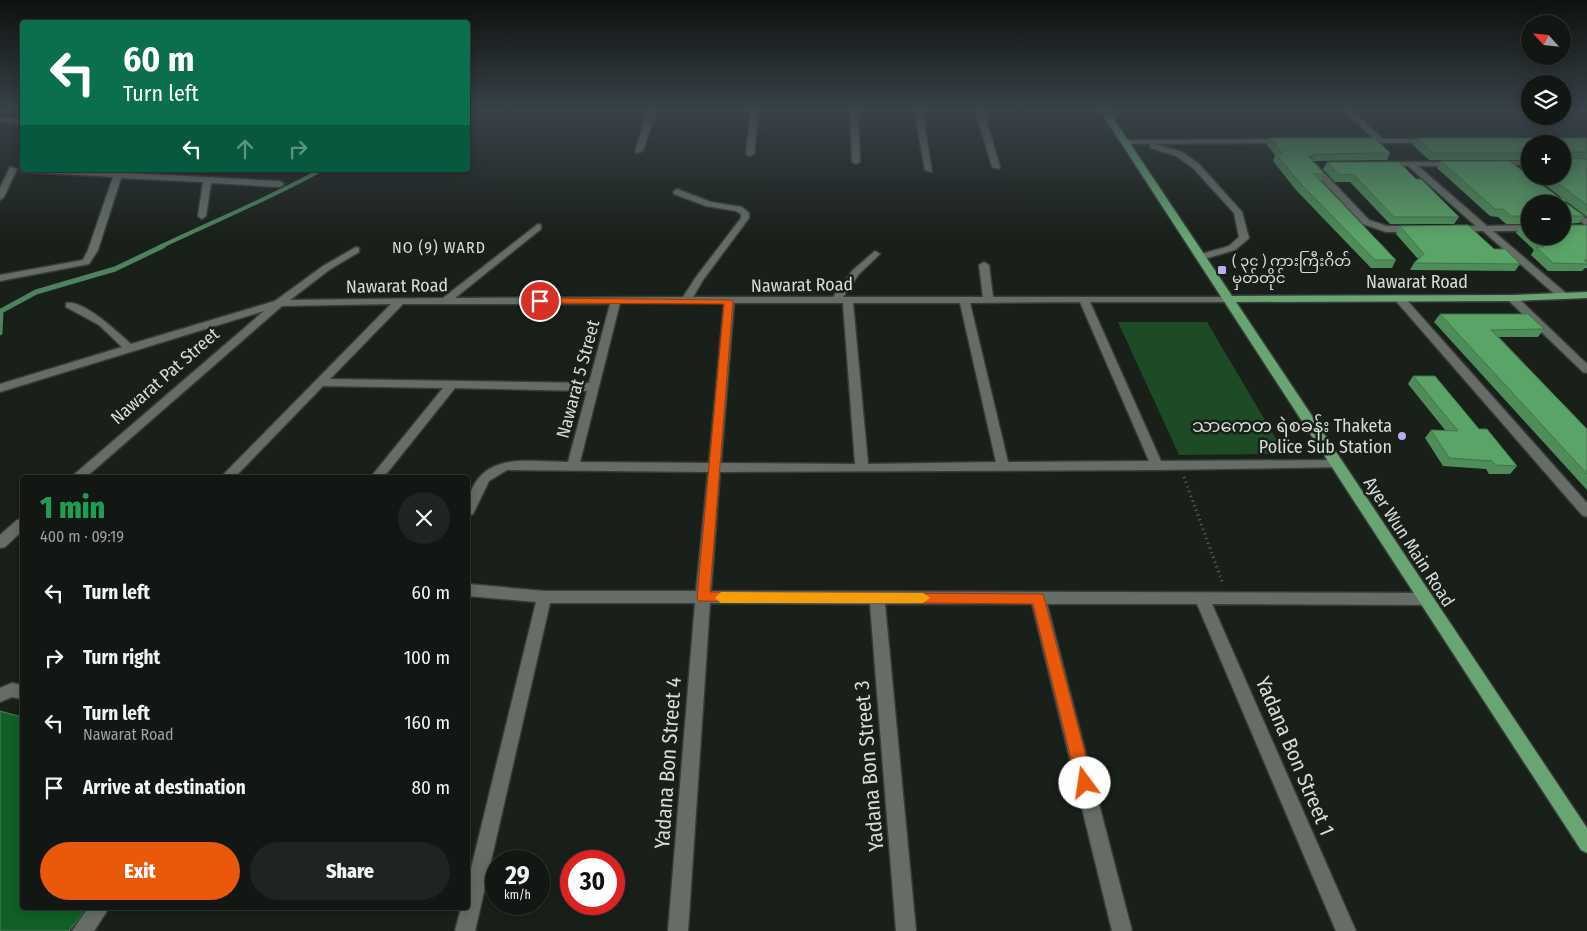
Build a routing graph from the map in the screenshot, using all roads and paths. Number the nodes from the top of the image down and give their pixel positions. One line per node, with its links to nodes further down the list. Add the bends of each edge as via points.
1 (856, 152): 6 (street)
2 (926, 152): 16 (street)
3 (992, 152): 14 (street)
4 (1137, 152): 35 (main road, Ayer Wun Main Road)
5 (1172, 152): 35 (street, via 1196,166 1238,212 1244,238 1232,248)
6 (856, 162)
7 (1488, 163): 8 (street)
8 (1507, 163): 9 (street); 19 (street)
9 (1521, 163)
10 (1410, 164): 11 (street); 13 (street); 32 (street)
11 (1468, 164)
12 (1322, 165): 30 (street, via 1312,165 1366,222 1386,229)
13 (1371, 165)
14 (996, 167)
15 (20, 170): 17 (street); 24 (street)
16 (929, 170)
17 (0, 171)
18 (48, 172): 20 (street)
19 (1521, 174)
20 (117, 177): 21 (street); 37 (street, via 86,262)
21 (207, 181): 22 (street); 26 (street)
22 (280, 184)
23 (677, 192): 49 (street, via 745,213 745,218)
24 (0, 197)
25 (1571, 213): 27 (street)
26 (202, 216)
27 (1584, 226)
28 (538, 227): 47 (street)
29 (1521, 228): 32 (street)
30 (1426, 229)
31 (1446, 229): 32 (street)
32 (1485, 229): 38 (street)
33 (356, 250): 52 (street, Nawarat Pat Street)
34 (875, 254): 43 (street, via 856,272)
35 (1201, 257): 42 (main road, Ayer Wun Main Road)
36 (984, 265): 45 (street)
37 (0, 278)
38 (1563, 296): 39 (main road, Nawarat Road); 41 (main road, Nawarat Road)
39 (1587, 296)
40 (1400, 298): 41 (main road, Nawarat Road); 42 (main road, Nawarat Road); 71 (street)
41 (1512, 298): 55 (street)
42 (1229, 299): 50 (street, Nawarat Road); 60 (main road, Ayer Wun Main Road)
43 (842, 300): 44 (street, Nawarat Road); 51 (street, Nawarat Road); 66 (street)
44 (964, 300): 45 (street, Nawarat Road); 64 (street)
45 (988, 300): 50 (street, Nawarat Road)
46 (400, 301): 47 (street, Nawarat Road); 52 (street, Nawarat Road); 56 (street)
47 (445, 301): 48 (street, Nawarat Road)
48 (616, 301): 49 (street, Nawarat Road); 58 (street, Nawarat 5 Street)
49 (686, 301): 51 (street, Nawarat Road)
50 (1084, 301): 63 (street)
51 (729, 302): 65 (street, Yadana Bon Street 4)
52 (279, 304): 54 (street, Nawarat Road); 67 (street, Nawarat Pat Street)
53 (70, 305): 54 (street, via 103,323)
54 (130, 349): 59 (street, Nawarat Road)
55 (1587, 370)
56 (322, 382): 57 (street); 68 (street)
57 (452, 384): 58 (street); 69 (street)
58 (594, 387): 62 (street, Nawarat 5 Street)
59 (0, 388)
60 (1338, 464): 61 (street); 81 (main road, Ayer Wun Main Road)
61 (1180, 465): 63 (street); 80 (path)
62 (573, 466): 65 (street); 70 (street, via 505,466 484,478)
63 (1157, 466): 64 (street)
64 (1003, 467): 66 (street)
65 (715, 468): 66 (street); 76 (street, Yadana Bon Street 4)
66 (862, 468)
67 (80, 475)
68 (229, 475)
69 (378, 475)
70 (470, 508)
71 (1587, 512)
72 (20, 526): 73 (street)
73 (0, 543)
74 (470, 590): 75 (street)
75 (544, 597): 76 (street); 84 (street)
76 (703, 598): 77 (street); 88 (street, Yadana Bon Street 4)
77 (877, 598): 78 (street); 89 (street, Yadana Bon Street 3)
78 (1038, 598): 79 (street); 90 (street)
79 (1202, 599): 80 (street); 91 (street, Yadana Bon Street 1)
80 (1228, 599): 81 (street)
81 (1425, 599): 82 (main road, Ayer Wun Main Road)
82 (1587, 844)
83 (98, 910): 86 (street)
84 (470, 910)
85 (470, 910): 87 (street)
86 (82, 931)
87 (465, 931)
88 (678, 931)
89 (906, 931)
90 (1122, 931)
91 (1346, 931)

